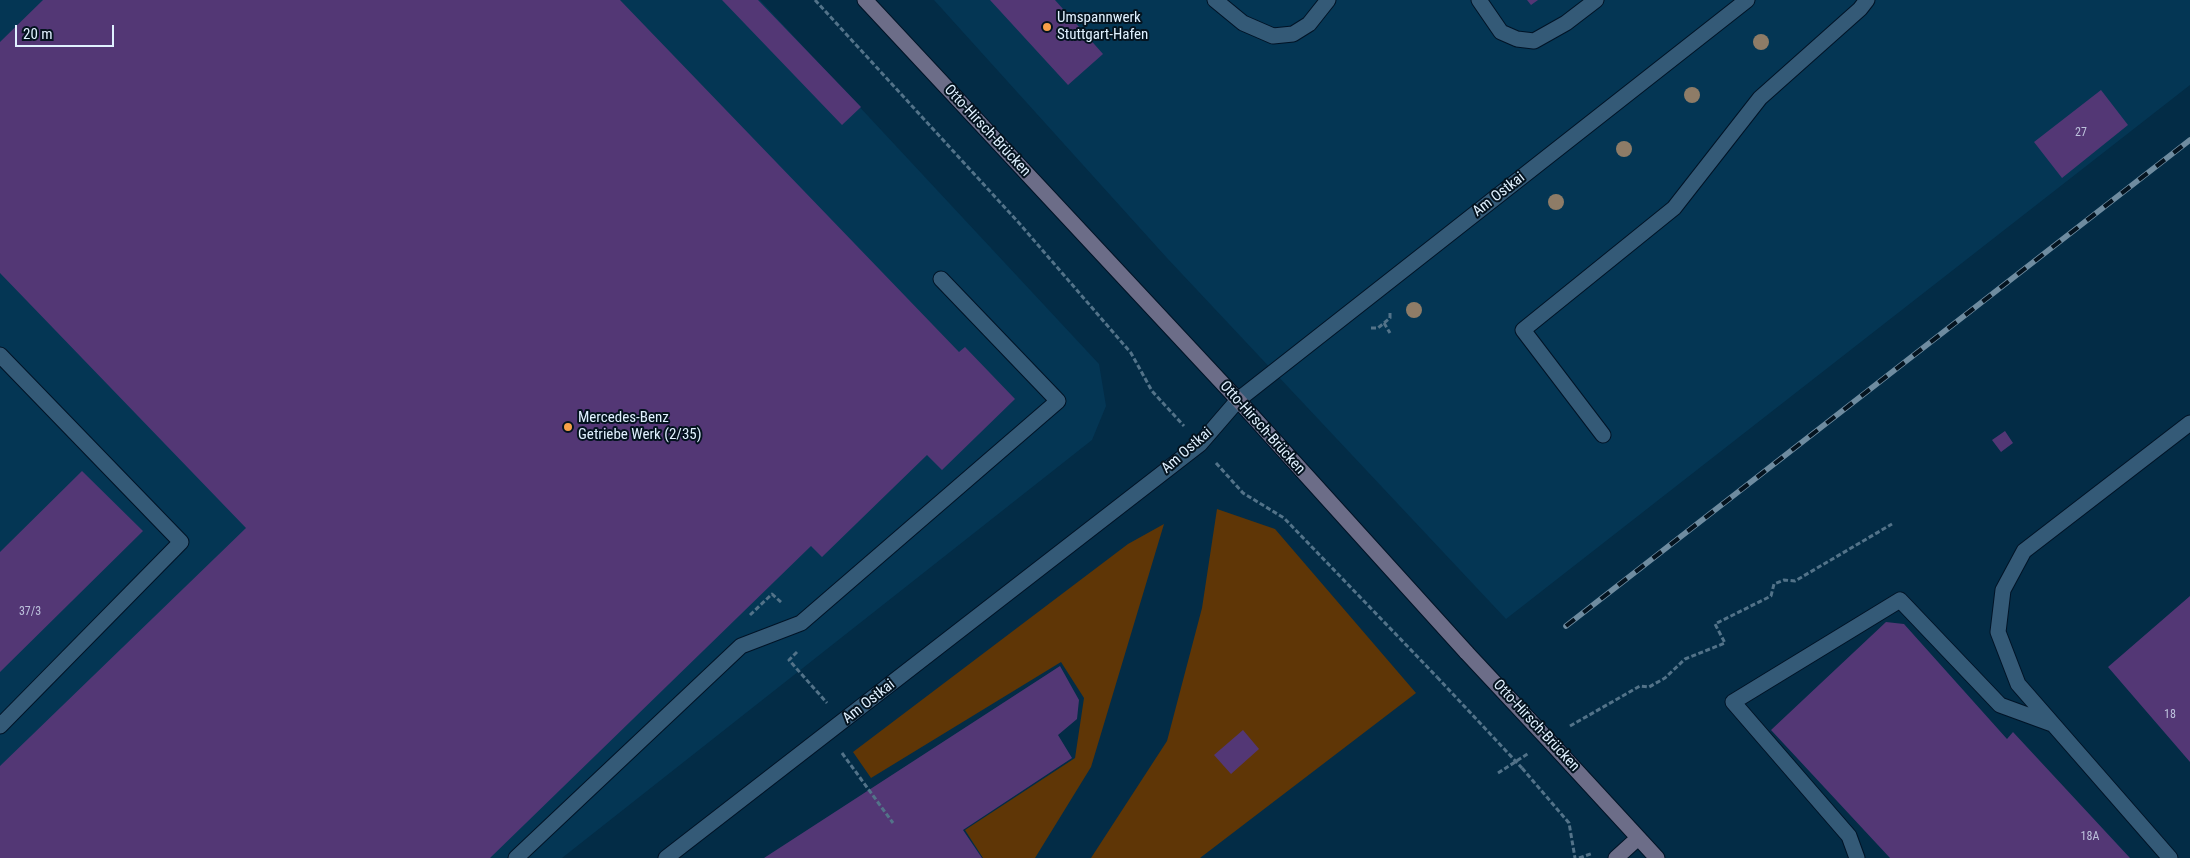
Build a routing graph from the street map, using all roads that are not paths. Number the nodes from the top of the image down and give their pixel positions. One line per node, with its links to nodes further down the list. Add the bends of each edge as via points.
1 (865, 0): 10 (main road, Otto-Hirsch-Brücken)
2 (1215, 0): 3 (street, via 1243,23 1273,36 1293,34 1309,24)
3 (1328, 0)
4 (1479, 0): 5 (street, via 1500,32 1534,41)
5 (1596, 0)
6 (1747, 0): 10 (street, Am Ostkai)
7 (1867, 0): 12 (street, via 1760,98 1674,208 1523,330)
8 (941, 279): 16 (street, via 1058,401 801,624 741,646)
9 (0, 354): 14 (street, via 181,542)
10 (1238, 400): 15 (main road, Otto-Hirsch-Brücken, bridge); 17 (street, Am Ostkai, via 1200,444)
11 (2190, 423): 13 (street, via 2024,551 2003,590 1998,632 2018,684)
12 (1603, 435)
13 (2052, 724): 20 (street, via 2000,705 1900,600 1733,702 1849,836); 21 (street)
14 (0, 726)
15 (1638, 838): 18 (main road); 19 (main road, Otto-Hirsch-Brücken)
16 (516, 858)
17 (666, 858)
18 (1616, 858)
19 (1657, 858)
20 (1857, 858)
21 (2170, 858)

